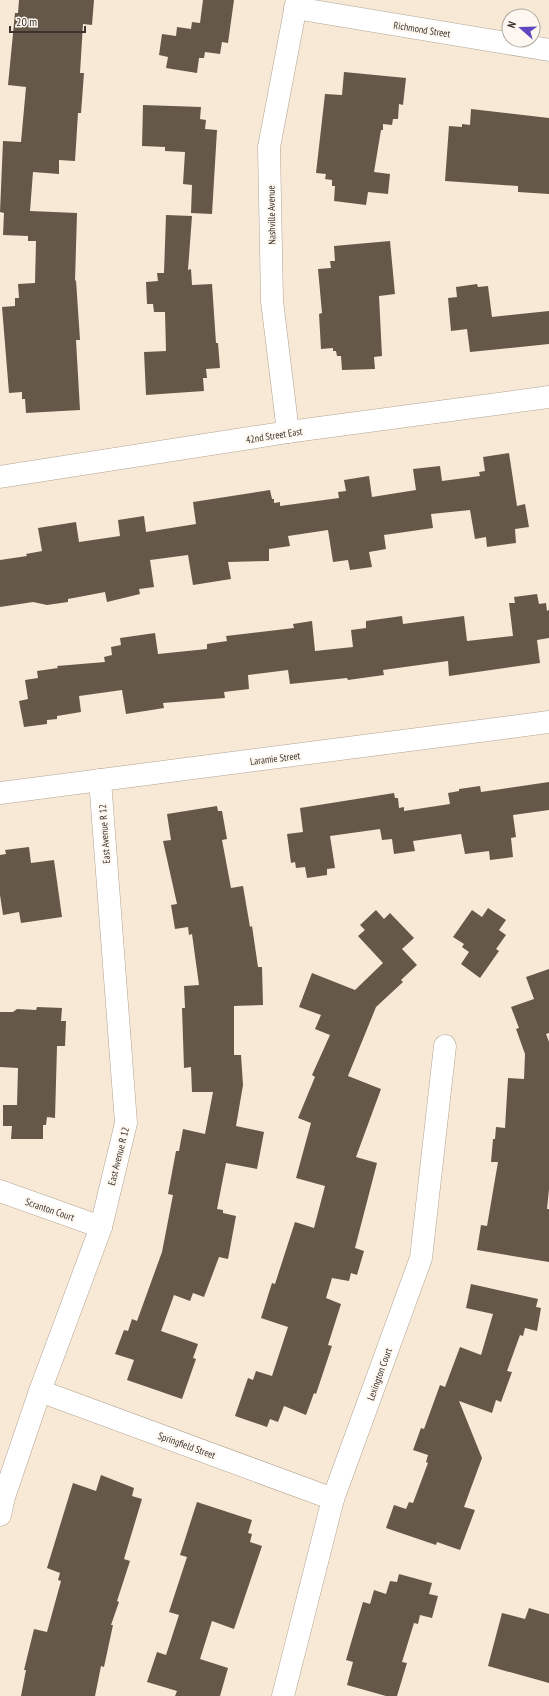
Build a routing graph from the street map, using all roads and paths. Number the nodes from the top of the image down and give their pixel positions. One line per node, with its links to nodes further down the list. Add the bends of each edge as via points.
1 (296, 4): 2 (street, Richmond Street); 4 (street, Nashville Avenue, via 270,147 272,301)
2 (549, 50)
3 (549, 397): 4 (street, 42nd Street East)
4 (288, 432): 5 (street, 42nd Street East)
5 (0, 477)
6 (549, 722): 7 (street, Laramie Street)
7 (100, 780): 8 (street, Laramie Street); 11 (street, East Avenue R 12, via 126,1123)
8 (0, 793)
9 (445, 1046): 13 (street, Lexington Court, via 421,1258)
10 (0, 1191): 11 (street, Scranton Court)
11 (101, 1227): 12 (street, East Avenue R 12)
12 (40, 1391): 13 (street, Springfield Street); 14 (street, East Avenue R 12)
13 (333, 1499): 15 (street, Lexington Court)
14 (0, 1515)
15 (283, 1696)

